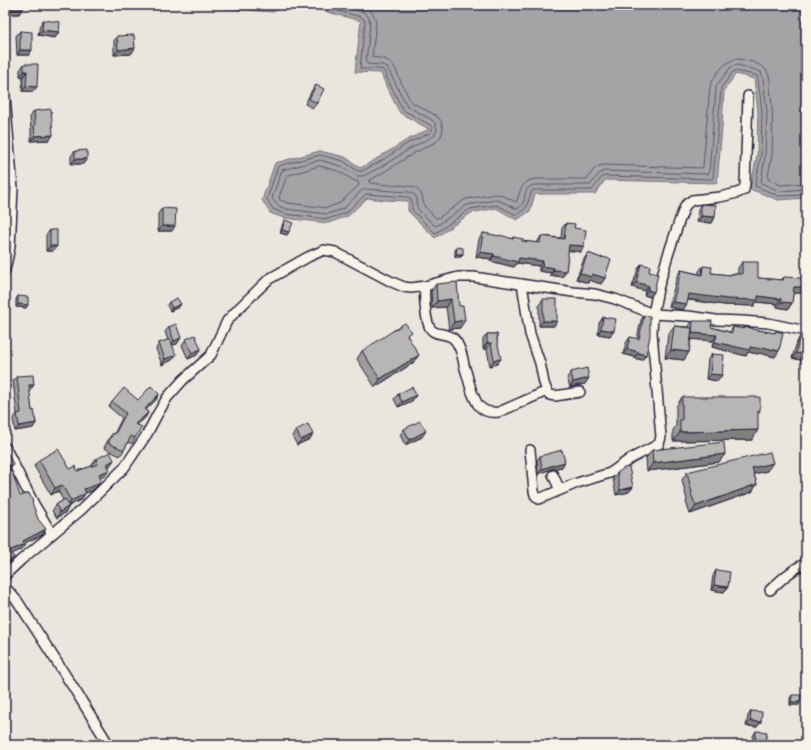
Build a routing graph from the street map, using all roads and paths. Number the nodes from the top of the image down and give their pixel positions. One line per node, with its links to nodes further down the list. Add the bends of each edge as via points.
1 (5, 96): 3 (street, via 13,189 10,247)
2 (748, 96): 6 (street, via 744,190 720,197 692,200 685,206 668,255)
3 (5, 270)
4 (522, 284): 5 (street, via 458,277); 6 (street, via 595,294); 8 (street, via 530,334)
5 (425, 286): 8 (street, via 428,324 436,333 454,338 459,346 479,406 492,413 499,412); 14 (street, via 404,287 335,252 324,250 269,279 227,321 211,355 167,398 124,468)
6 (653, 314): 7 (street, via 742,321); 13 (street, via 652,332 661,438 659,444 610,473)
7 (806, 331)
8 (547, 391): 9 (street, via 555,396)
9 (580, 392)
10 (5, 447): 14 (street)
11 (530, 450): 13 (street, via 535,495 539,499)
12 (553, 475): 13 (street)
13 (560, 490)
14 (52, 534): 16 (street)
15 (806, 563): 18 (street, via 786,575)
16 (5, 575)
17 (5, 587): 19 (street, via 73,686)
18 (770, 590)
19 (109, 745)

